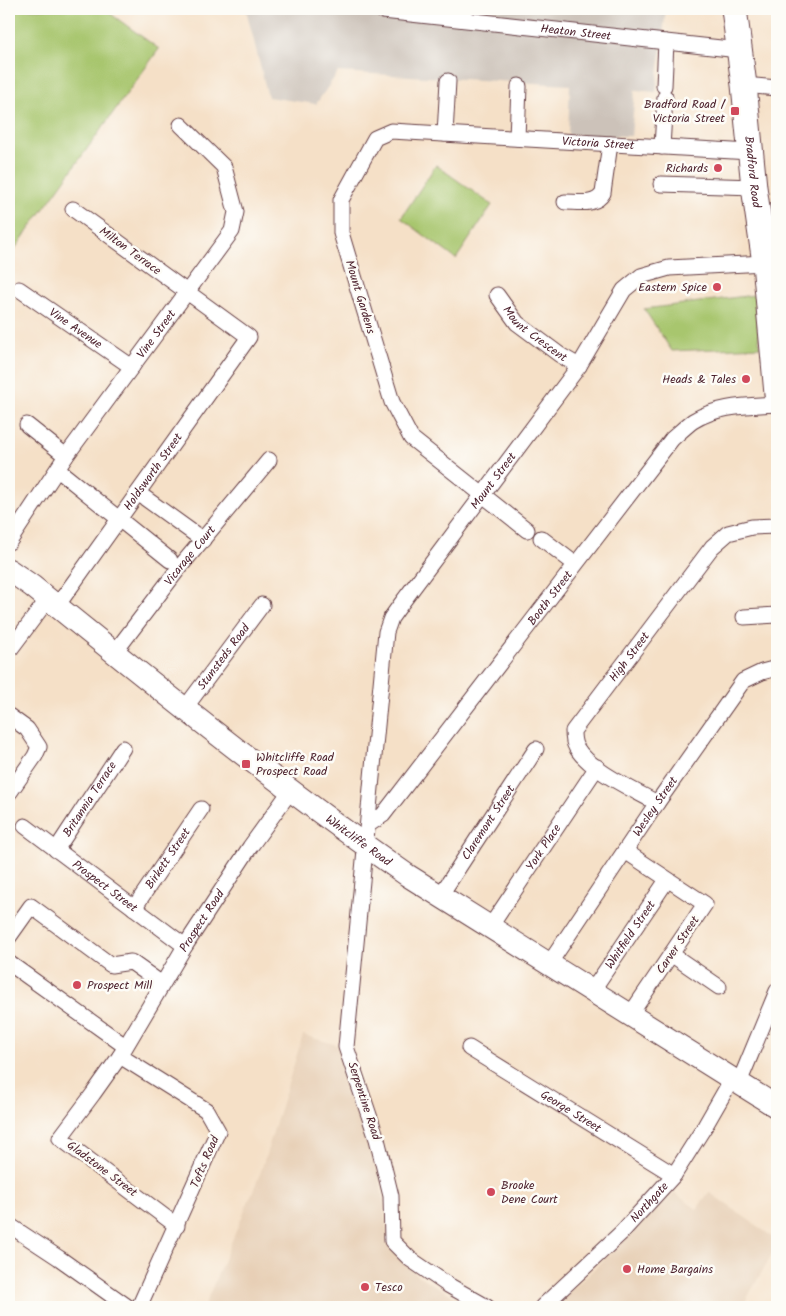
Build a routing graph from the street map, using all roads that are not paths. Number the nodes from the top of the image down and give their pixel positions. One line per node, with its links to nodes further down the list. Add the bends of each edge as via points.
1 (734, 9): 4 (main road, Bradford Road)
2 (383, 10): 3 (street, Heaton Street)
3 (666, 42): 4 (street, Heaton Street); 13 (street)
4 (739, 50): 6 (main road, Bradford Road)
5 (448, 81): 10 (street)
6 (744, 85): 8 (street); 14 (main road, Bradford Road)
7 (519, 86): 11 (street)
8 (777, 88)
9 (181, 125): 21 (street, Vine Street, via 224,167 236,212 232,231)
10 (445, 134): 11 (street, Victoria Street); 33 (street, Mount Gardens, via 391,131 375,138 341,200 341,233 392,402 410,438)
11 (517, 138): 12 (street, Victoria Street)
12 (610, 144): 13 (street, Victoria Street); 17 (street, via 600,199 595,202)
13 (662, 147): 14 (street, Victoria Street)
14 (750, 152): 16 (main road, Bradford Road)
15 (660, 184): 16 (street)
16 (754, 187): 19 (main road, Bradford Road)
17 (565, 202)
18 (73, 209): 21 (street, Milton Terrace)
19 (770, 269): 24 (street, Mount Street, via 669,268 641,276 624,290); 26 (main road, Bradford Road)
20 (19, 289): 25 (street, Vine Avenue)
21 (188, 292): 23 (street, Milton Terrace); 25 (street, Vine Street)
22 (497, 295): 24 (street, Mount Crescent, via 517,322 560,356)
23 (249, 337): 32 (street, Holdsworth Street)
24 (579, 366): 33 (street, Mount Street)
25 (132, 367): 29 (street, Vine Street)
26 (777, 380)
27 (777, 404): 41 (street, Booth Street, via 722,408 692,421 672,439)
28 (28, 425): 29 (street)
29 (66, 456): 31 (street, Vine Street)
30 (269, 460): 38 (street, Vicarage Court)
31 (58, 470): 34 (street); 39 (street, Vine Street)
32 (138, 493): 34 (street, Holdsworth Street); 38 (street)
33 (482, 494): 36 (street, Mount Gardens); 60 (street, Mount Street, via 388,625)
34 (119, 520): 40 (street); 43 (street, Holdsworth Street)
35 (777, 526): 54 (street, High Street, via 728,533 712,547 578,724 573,732 574,745)
36 (527, 530)
37 (541, 538): 41 (street)
38 (202, 540): 48 (street, Vicarage Court)
39 (9, 542)
40 (170, 560)
41 (575, 564): 60 (street, Booth Street)
42 (9, 570): 43 (main road, Whitcliffe Road)
43 (52, 602): 47 (street, Holdsworth Street); 48 (main road, Whitcliffe Road)
44 (262, 605): 50 (street, Stunsteds Road)
45 (777, 615): 46 (street)
46 (744, 617)
47 (9, 651)
48 (115, 652): 50 (main road, Whitcliffe Road)
49 (777, 668): 57 (street, Wesley Street, via 743,682)
50 (184, 708): 55 (main road, Whitcliffe Road)
51 (9, 716): 56 (street, via 27,729 39,747)
52 (123, 748): 61 (street, Britannia Terrace)
53 (536, 749): 64 (street, Claremont Street)
54 (597, 767): 57 (street, High Street); 66 (street, York Place)
55 (291, 790): 60 (main road, Whitcliffe Road); 68 (street, Prospect Road)
56 (10, 792)
57 (657, 803): 62 (street, Wesley Street)
58 (201, 809): 65 (street, Birkett Street)
59 (25, 826): 61 (street, Prospect Street)
60 (367, 836): 64 (main road, Whitcliffe Road); 86 (street, Serpentine Road, via 346,1047 377,1139 391,1196 392,1241 410,1259)
61 (56, 850): 65 (street, Prospect Street)
62 (625, 851): 63 (street, Carver Street); 71 (street, Wesley Street)
63 (667, 880): 69 (street, Carver Street, via 705,904); 74 (street, Whitfield Street)
64 (440, 896): 66 (main road, Whitcliffe Road)
65 (134, 908): 68 (street, Prospect Street)
66 (490, 927): 71 (main road, Whitcliffe Road)
67 (9, 937): 72 (street, via 31,906 111,965 131,962)
68 (185, 946): 72 (street, Prospect Road)
69 (671, 954): 73 (street); 76 (street, Carver Street)
70 (9, 963): 78 (street)
71 (549, 964): 74 (main road, Whitcliffe Road)
72 (162, 984): 78 (street, Prospect Road)
73 (719, 987)
74 (592, 991): 76 (main road, Whitcliffe Road)
75 (777, 991): 79 (street, Northgate)
76 (630, 1015): 79 (main road, Whitcliffe Road)
77 (469, 1048): 81 (street, George Street)
78 (122, 1051): 83 (street, Tofts Road, via 206,1110 218,1130); 83 (street, Gladstone Street, via 60,1138)
79 (736, 1081): 80 (main road, Whitcliffe Road); 81 (street, Northgate)
80 (777, 1107)
81 (674, 1175): 87 (street, Northgate, via 621,1233)
82 (9, 1225): 84 (street)
83 (177, 1226): 85 (street, Tofts Road)
84 (128, 1307)
85 (139, 1307)
86 (487, 1307)
87 (542, 1307)

